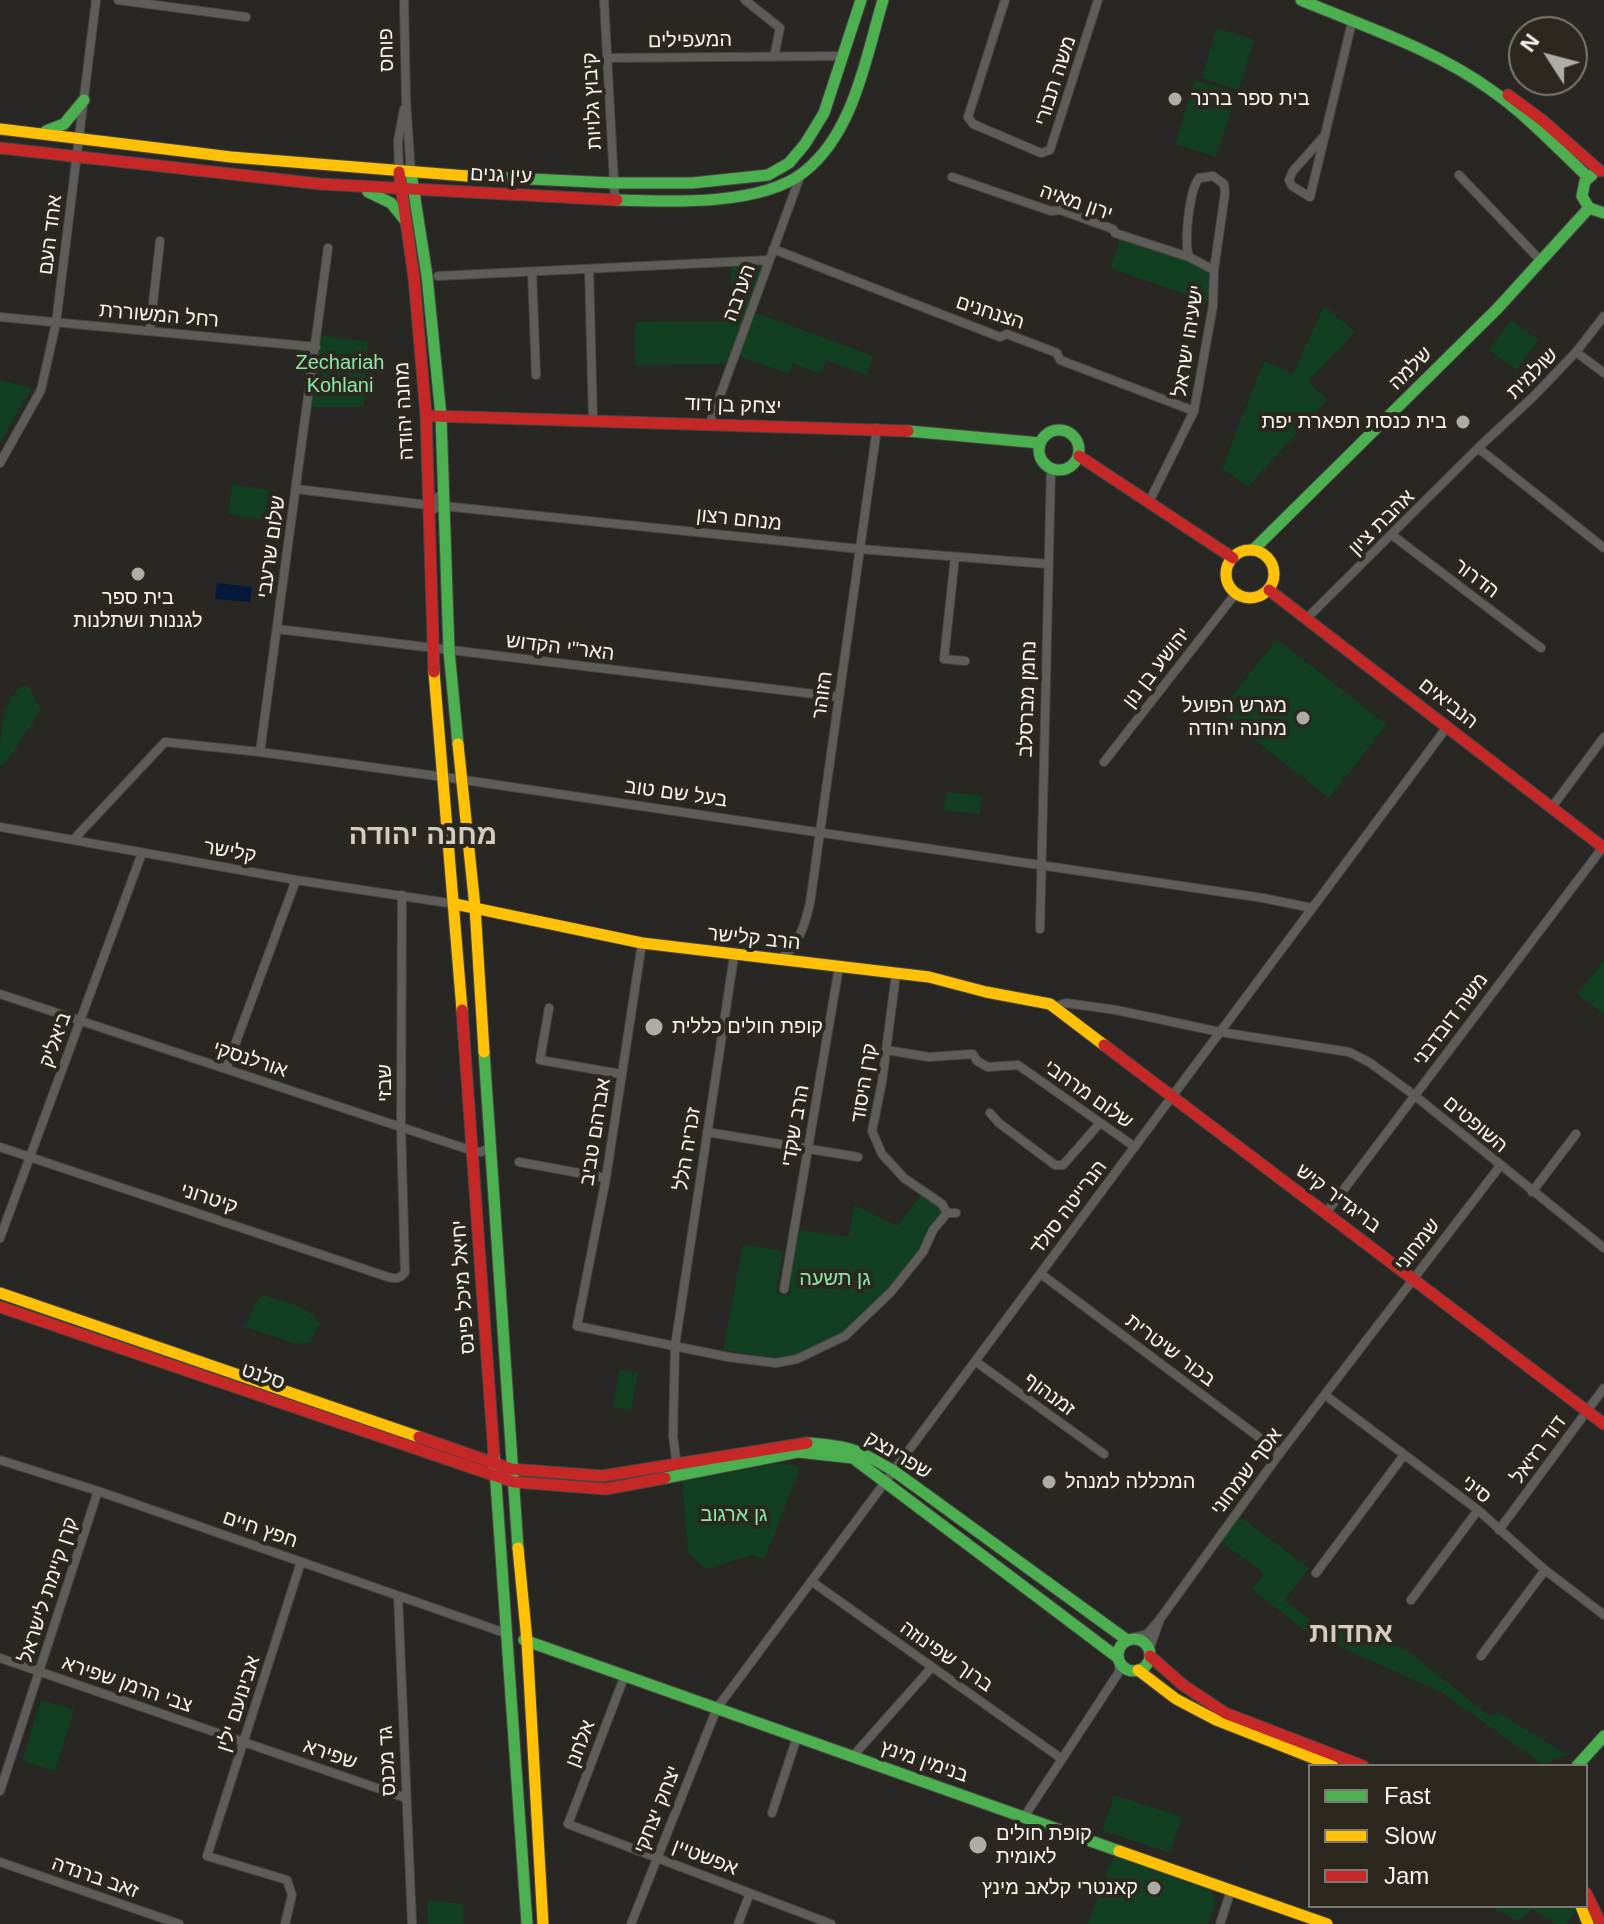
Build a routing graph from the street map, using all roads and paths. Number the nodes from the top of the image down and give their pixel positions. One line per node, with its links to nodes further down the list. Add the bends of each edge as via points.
1 (96, 0): 17 (street, אחד העם)
2 (118, 0): 11 (street)
3 (404, 0): 25 (street, פוחס)
4 (604, 0): 15 (street, קיבוץ גלויות)
5 (745, 0): 14 (street, via 780,28)
6 (861, 0): 13 (street, עין גנים)
7 (883, 0): 26 (street, עין גנים, via 843,121 825,152)
8 (1005, 0): 9 (street, משה תבורי, via 968,117 973,124 1041,153 1050,150)
9 (1098, 0)
10 (1301, 0): 12 (street)
11 (246, 17)
12 (1352, 22): 16 (street); 20 (street)
13 (842, 56): 14 (street, המעפילים); 30 (street, עין גנים, via 824,113 805,144 789,163 768,175 692,183)
14 (774, 57): 15 (street, המעפילים)
15 (607, 58): 30 (street, קיבוץ גלויות)
16 (1440, 61): 24 (street, via 1479,74); 29 (street, via 1523,115)
17 (84, 100): 19 (street, via 64,124); 21 (street, אחד העם)
18 (0, 129): 19 (street, עין גנים)
19 (39, 133): 21 (street, עין גנים)
20 (1325, 135): 20 (street, via 1321,151 1310,197 1289,180)
21 (79, 138): 23 (street, אחד העם); 25 (street, עין גנים)
22 (0, 148): 23 (street, עין גנים)
23 (77, 156): 31 (street, עין גנים); 49 (street, אחד העם)
24 (1602, 171): 29 (street)
25 (405, 172): 30 (street, עין גנים); 32 (street, פוחס)
26 (801, 174): 33 (street, עין גנים, via 771,190 742,196); 39 (street, הערבה)
27 (1459, 175): 42 (street)
28 (952, 177): 40 (street, ירון מאיה)
29 (1588, 177): 34 (street, via 1582,196)
30 (614, 183): 33 (street, קיבוץ גלויות)
31 (352, 187): 32 (street, עין גנים); 36 (street, via 391,203)
32 (406, 190): 33 (street, עין גנים); 36 (street, מחנה יהודה); 57 (street, מחנה יהודה, via 427,276)
33 (615, 200)
34 (1589, 208): 35 (street); 42 (street, שלמה)
35 (1604, 213)
36 (405, 222): 56 (street, מחנה יהודה)
37 (160, 241): 50 (street)
38 (328, 248): 51 (street, שלום שרעבי)
39 (773, 249): 41 (street, הערבה); 55 (street, הצנחנים, via 1000,337 1007,334 1057,353 1060,360)
40 (1189, 257): 44 (street, ירון מאיה); 44 (street, ישעיהו ישראל, via 1194,187 1199,178 1213,176 1224,184 1225,193)
41 (769, 260): 43 (street); 59 (street, הערבה)
42 (1541, 261): 73 (street, שלמה)
43 (589, 269): 45 (street); 58 (street)
44 (1214, 270): 55 (street, ישעיהו ישראל, via 1213,306)
45 (532, 272): 46 (street); 54 (street)
46 (438, 276)
47 (1604, 316): 52 (street, שולמית)
48 (0, 317): 49 (street, רחל המשוררת)
49 (56, 323): 50 (street, רחל המשוררת); 64 (street, אחד העם, via 41,390)
50 (150, 330): 51 (street, רחל המשוררת)
51 (316, 347): 66 (street, שלום שרעבי)
52 (1576, 352): 53 (street); 62 (street, שולמית)
53 (1604, 373)
54 (536, 375)
55 (1194, 411): 68 (street, ישעיהו ישראל)
56 (426, 415): 57 (street, יצחק בן דוד); 69 (street, מחנה יהודה)
57 (441, 416): 58 (street, יצחק בן דוד); 67 (street, מחנה יהודה)
58 (593, 420): 59 (street, יצחק בן דוד)
59 (710, 423): 60 (street, יצחק בן דוד)
60 (877, 428): 61 (street, יצחק בן דוד); 72 (street, הזוהר)
61 (1040, 443): 63 (street, via 1053,431 1067,431 1078,442); 65 (street, via 1039,457)
62 (1478, 448): 70 (street, אהבת ציון); 71 (street)
63 (1079, 456): 65 (street, via 1065,470); 68 (street)
64 (0, 463)
65 (1051, 469): 76 (street, נחמן מברסלב)
66 (296, 489): 69 (street); 80 (street, שלום שרעבי)
67 (442, 500): 69 (street); 72 (street, מנחם רצון); 83 (street, מחנה יהודה)
68 (1149, 502): 75 (street)
69 (428, 509): 82 (street, מחנה יהודה)
70 (1392, 535): 79 (street, אהבת ציון); 81 (street, הדרור)
71 (1604, 548)
72 (860, 549): 74 (street, מנחם רצון); 85 (street, הזוהר)
73 (1253, 550): 75 (street); 77 (street, via 1266,556 1273,568)
74 (955, 557): 76 (street, מנחם רצון); 84 (street, via 944,659)
75 (1233, 558): 78 (street, via 1226,572)
76 (1048, 564): 98 (street, נחמן מברסלב)
77 (1269, 590): 78 (street, via 1250,598); 79 (street, הנביאים)
78 (1236, 593): 89 (street, יהושע בן נון)
79 (1307, 618): 86 (street, הנביאים)
80 (277, 629): 82 (street, האר"י הקדוש); 88 (street, שלום שרעבי)
81 (1541, 648)
82 (432, 649): 83 (street, האר"י הקדוש); 90 (street, יחיאל מיכל פינס)
83 (449, 651): 85 (street, האר"י הקדוש); 91 (street, יחיאל מיכל פינס)
84 (965, 661)
85 (839, 697): 94 (street, הזוהר)
86 (1447, 727): 92 (street, הנביאים); 103 (street, הנרייטה סולד)
87 (1604, 737): 92 (street)
88 (260, 752): 90 (street, בעל שם טוב); 95 (street, בעל שם טוב, via 165,742)
89 (1104, 762)
90 (444, 777): 91 (street, בעל שם טוב); 101 (street, יחיאל מיכל פינס)
91 (462, 779): 94 (street, בעל שם טוב); 102 (street, יחיאל מיכל פינס)
92 (1552, 807): 96 (street, הנביאים)
93 (0, 827): 95 (street, קלישר)
94 (819, 830): 98 (street, בעל שם טוב); 107 (street, הזוהר, via 805,926)
95 (74, 839): 97 (street, קלישר)
96 (1603, 847): 118 (street, משה דובדבני)
97 (142, 853): 99 (street, קלישר); 113 (street, ביאליק)
98 (1040, 863): 103 (street, בעל שם טוב); 104 (street, נחמן מברסלב)
99 (296, 880): 100 (street, קלישר); 116 (street)
100 (402, 895): 101 (street, קלישר); 122 (street, שבזי)
101 (455, 904): 102 (street, הרב קלישר); 129 (street, יחיאל מיכל פינס)
102 (475, 907): 105 (street, הרב קלישר); 126 (street, יחיאל מיכל פינס)
103 (1312, 908): 114 (street, הנרייטה סולד)
104 (1040, 929)
105 (642, 943): 106 (street, הרב קלישר); 117 (street, אברהם טביב)
106 (734, 956): 107 (street, הרב קלישר); 123 (street, זכריה הלל)
107 (780, 959): 108 (street, הרב קלישר)
108 (839, 967): 109 (street, הרב קלישר); 128 (street, הרב שקדי)
109 (896, 974): 111 (street, הרב קלישר); 115 (street, קרן היסוד)
110 (0, 994): 113 (street, אורלנסקי)
111 (1052, 1005): 114 (street, השופטים, via 1116,1010); 119 (street, בריגדיר קיש)
112 (549, 1008): 117 (street, via 540,1060)
113 (80, 1021): 116 (street, אורלנסקי); 130 (street, ביאליק)
114 (1220, 1032): 118 (street, השופטים, via 1349,1052); 119 (street, הנרייטה סולד)
115 (886, 1050): 121 (street, שלום מרחבי, via 929,1057 973,1054 988,1067 1018,1065); 146 (street, קרן היסוד, via 872,1131 896,1170 951,1213 933,1230 923,1252 891,1292 845,1336 776,1363)
116 (226, 1069): 122 (street, אורלנסקי)
117 (621, 1074): 134 (street, אברהם טביב)
118 (1414, 1095): 133 (street, השופטים); 136 (street, משה דובדבני)
119 (1172, 1097): 127 (street, הנרייטה סולד); 136 (street, בריגדיר קיש)
120 (990, 1113): 121 (street, via 1055,1165 1063,1165)
121 (1100, 1123): 127 (street, שלום מרחבי)
122 (401, 1127): 129 (street, אורלנסקי); 139 (street, שבזי)
123 (707, 1132): 128 (street); 146 (street, זכריה הלל)
124 (1576, 1134): 135 (street)
125 (0, 1147): 130 (street, קיטרוני)
126 (490, 1147): 129 (street); 157 (street, יחיאל מיכל פינס)
127 (1135, 1147): 140 (street, הנרייטה סולד)
128 (808, 1149): 131 (street); 142 (street, הרב שקדי)
129 (473, 1151): 158 (street, יחיאל מיכל פינס)
130 (30, 1157): 137 (street, ביאליק); 139 (street, קיטרוני, via 388,1277 396,1279)
131 (858, 1157)
132 (519, 1162): 134 (street)
133 (1500, 1166): 135 (street, השופטים); 141 (street, שמחוני)
134 (606, 1178): 146 (street, אברהם טביב, via 577,1326)
135 (1532, 1192): 138 (street, השופטים)
136 (1326, 1213): 141 (street, בריגדיר קיש)
137 (0, 1238)
138 (1604, 1248)
139 (405, 1272)
140 (1041, 1274): 147 (street, הנרייטה סולד); 152 (street, בכור שיטרית)
141 (1412, 1278): 145 (street, שמחוני); 150 (street, בריגדיר קיש)
142 (784, 1289)
143 (0, 1293): 158 (street, סלנט)
144 (0, 1307): 158 (street, סלנט)
145 (1363, 1345): 149 (street, אסף שמחוני)
146 (675, 1346): 156 (street, זכריה הלל)
147 (975, 1361): 153 (street, זמנהוף); 159 (street, הנרייטה סולד)
148 (1604, 1388): 150 (street, דוד רזיאל)
149 (1325, 1395): 152 (street, אסף שמחוני); 154 (street, סיני)
150 (1587, 1411): 151 (street, בריגדיר קיש); 167 (street, דוד רזיאל)
151 (1604, 1424)
152 (1280, 1453): 175 (street, אסף שמחוני)
153 (1104, 1454)
154 (1404, 1455): 166 (street, סיני); 170 (street)
155 (0, 1460): 164 (street, חפץ חיים)
156 (676, 1464): 157 (street, שפרינצק, via 602,1476); 159 (street, שפרינצק, via 800,1443 845,1446); 160 (street, זכריה הלל)
157 (511, 1469): 158 (street, סלנט); 162 (street, יחיאל מיכל פינס)
158 (494, 1470): 162 (street, סלנט); 176 (street, יחיאל מיכל פינס)
159 (894, 1471): 161 (street, הנרייטה סולד); 177 (street, שפרינצק)
160 (679, 1476): 161 (street, שפרינצק, via 798,1452 853,1458); 163 (street, שפרינצק, via 606,1489)
161 (886, 1481): 171 (street, הנרייטה סולד); 183 (street, שפרינצק)
162 (514, 1482): 163 (street, שפרינצק); 165 (street, יחיאל מיכל פינס)
163 (535, 1483): 165 (street, via 525,1486)
164 (98, 1491): 168 (street, חפץ חיים); 186 (street, קרן קיימת לישראל)
165 (515, 1506): 178 (street, יחיאל מיכל פינס)
166 (1478, 1510): 167 (street, סיני); 173 (street)
167 (1499, 1530): 169 (street, סיני)
168 (301, 1562): 172 (street, חפץ חיים); 191 (street, אבינועם ילין)
169 (1545, 1570): 174 (street, סיני); 181 (street)
170 (1316, 1573)
171 (811, 1581): 184 (street, ברוך שפינוזה); 188 (street, הנרייטה סולד)
172 (398, 1596): 176 (street, חפץ חיים); 199 (street, גד מכנס)
173 (1411, 1600)
174 (1604, 1615)
175 (1160, 1619): 177 (street, אסף שמחוני, via 1147,1634); 180 (street, אסף שמחוני)
176 (508, 1634): 178 (street, בנימין מינץ); 211 (street, יחיאל מיכל פינס)
177 (1130, 1639): 180 (street, via 1143,1641); 183 (street, via 1119,1647)
178 (527, 1641): 179 (street, בנימין מינץ); 185 (street, יחיאל מיכל פינס)
179 (550, 1649): 185 (street); 187 (street, בנימין מינץ)
180 (1149, 1653): 183 (street, via 1146,1665); 195 (street, via 1183,1685 1225,1713)
181 (1481, 1656)
182 (0, 1658): 186 (street, צבי הרמן שפירא)
183 (1124, 1666): 193 (street); 194 (street, שפרינצק, via 1216,1720)
184 (932, 1667): 192 (street); 193 (street, ברוך שפינוזה)
185 (529, 1669): 212 (street, יחיאל מיכל פינס)
186 (39, 1671): 191 (street, צבי הרמן שפירא); 198 (street, קרן קיימת לישראל)
187 (625, 1675): 188 (street, בנימין מינץ); 202 (street, אלחנן)
188 (717, 1708): 189 (street, בנימין מינץ); 203 (street, יצחק יצחקי)
189 (797, 1737): 192 (street, בנימין מינץ); 200 (street)
190 (1601, 1740): 196 (street); 197 (street)
191 (243, 1742): 199 (street, שפירא); 209 (street, אבינועם ילין, via 207,1856 287,1880 292,1895)
192 (853, 1756): 201 (street, בנימין מינץ)
193 (1062, 1759): 201 (street)
194 (1328, 1764)
195 (1358, 1764)
196 (1579, 1764)
197 (1587, 1764)
198 (0, 1791)
199 (406, 1798): 210 (street, גד מכנס)
200 (772, 1813)
201 (1024, 1817): 205 (street, בנימין מינץ)
202 (568, 1824): 203 (street, אפשטיין)
203 (657, 1856): 206 (street, אפשטיין); 213 (street, יצחק יצחקי)
204 (0, 1862): 208 (street, זאב ברנדה)
205 (1231, 1890): 216 (street); 217 (street, בנימין מינץ)
206 (750, 1893): 214 (street); 215 (street, אפשטיין)
207 (1588, 1897): 218 (street)
208 (179, 1924)
209 (285, 1924)
210 (412, 1924)
211 (527, 1924)
212 (543, 1924)
213 (631, 1924)
214 (738, 1924)
215 (831, 1924)
216 (1220, 1924)
217 (1327, 1924)
218 (1601, 1924)

